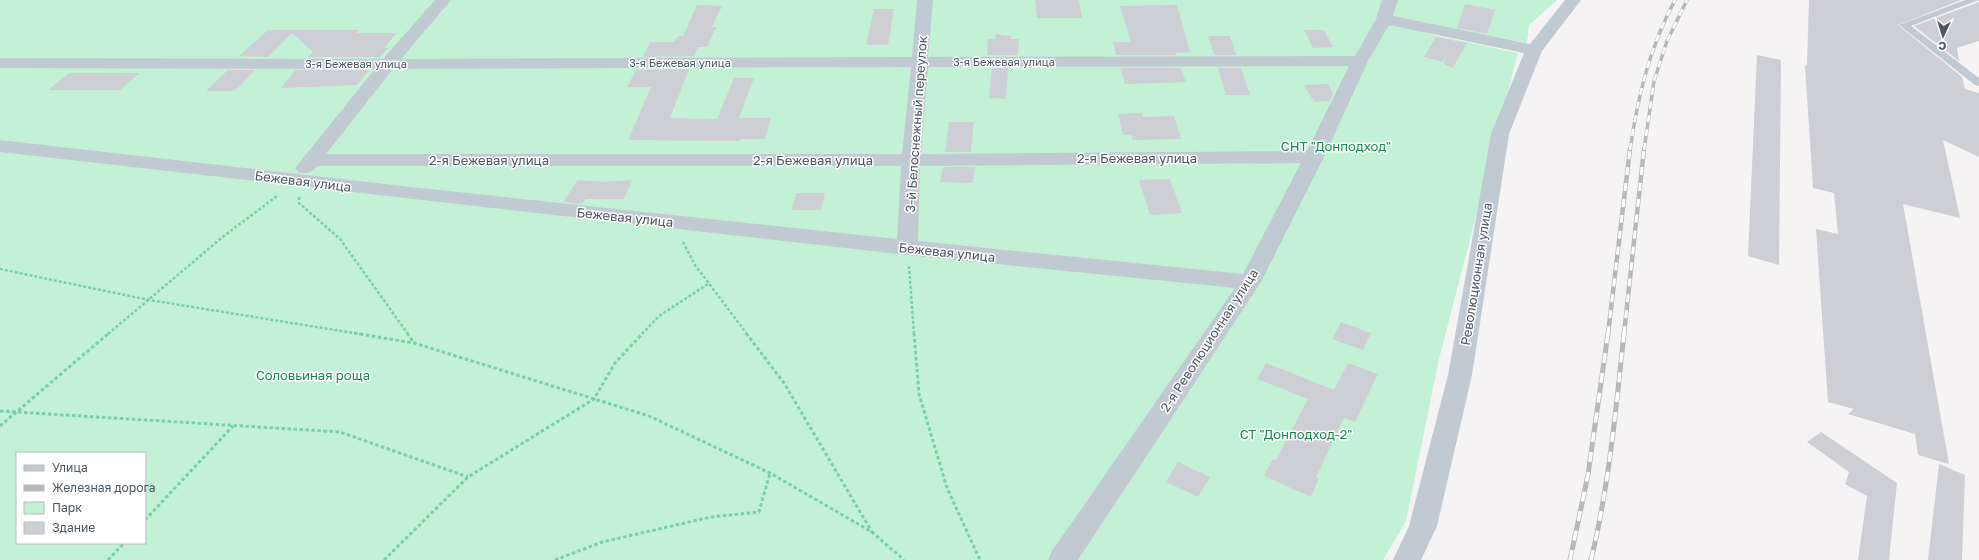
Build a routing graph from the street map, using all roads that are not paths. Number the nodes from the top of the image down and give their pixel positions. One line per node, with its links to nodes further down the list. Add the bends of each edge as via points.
1 (443, 0): 10 (street)
2 (925, 0): 8 (street, 3-й Белоснежный переулок)
3 (1573, 0): 6 (street, Революционная улица)
4 (1974, 0): 11 (lane, via 1904,25)
5 (1387, 9): 6 (street); 7 (street, 2-я Революционная улица)
6 (1534, 50): 20 (street, Революционная улица, via 1500,134 1460,375 1423,526)
7 (1360, 61): 8 (street, 3-я Бежевая улица); 13 (street, 2-я Революционная улица)
8 (920, 62): 10 (street, 3-я Бежевая улица); 15 (street, 3-й Белоснежный переулок)
9 (0, 63): 10 (street, 3-я Бежевая улица)
10 (388, 64): 14 (street)
11 (1979, 83)
12 (0, 146): 16 (street, Бежевая улица, via 130,159)
13 (1314, 157): 15 (street, 2-я Бежевая улица); 18 (street, 2-я Революционная улица)
14 (311, 160): 15 (street, 2-я Бежевая улица); 16 (street)
15 (912, 160): 17 (street, 3-й Белоснежный переулок)
16 (297, 181): 17 (street, Бежевая улица)
17 (908, 248): 18 (street, Бежевая улица)
18 (1250, 282): 19 (street, 2-я Революционная улица)
19 (1062, 560)
20 (1407, 560)

